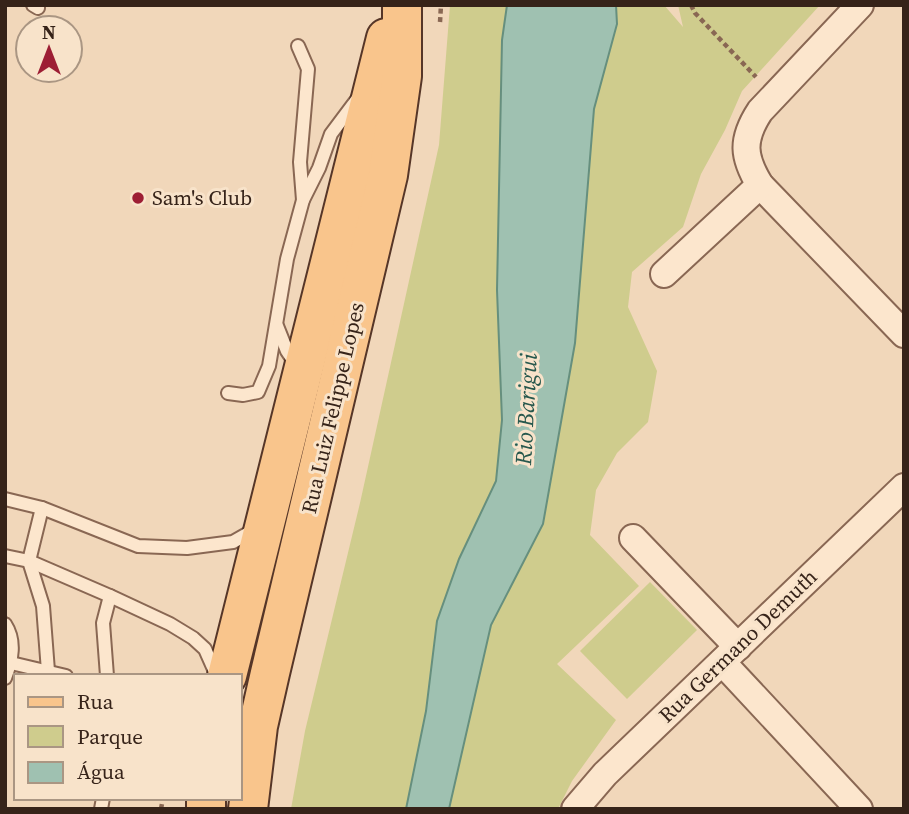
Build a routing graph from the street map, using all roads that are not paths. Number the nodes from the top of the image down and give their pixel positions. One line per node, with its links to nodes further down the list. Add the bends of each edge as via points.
1 (393, 5): 5 (main road)
2 (402, 5): 30 (main road, Rua Luiz Felippe Lopes, via 402,76 388,175 258,726)
3 (860, 5): 6 (street, via 749,127 745,148)
4 (299, 46): 7 (lane, via 308,69 300,162)
5 (377, 77): 7 (lane, via 331,134); 11 (main road)
6 (760, 185): 8 (street); 10 (street)
7 (303, 201): 9 (lane, via 287,259)
8 (664, 274)
9 (277, 326): 11 (lane); 12 (lane, via 258,392)
10 (904, 334)
11 (301, 373): 16 (main road)
12 (228, 393)
13 (904, 487): 22 (street, Rua Germano Demuth)
14 (5, 499): 15 (lane)
15 (42, 508): 16 (lane, via 138,546 187,548 233,542); 19 (lane)
16 (264, 525): 28 (main road)
17 (633, 538): 22 (street)
18 (5, 556): 19 (lane)
19 (29, 561): 20 (lane); 24 (lane, via 43,606)
20 (110, 596): 26 (lane, via 103,623); 27 (lane, via 193,638 205,649)
21 (5, 624): 23 (lane, via 11,634)
22 (730, 654): 31 (street, Rua Germano Demuth, via 605,774); 32 (street)
23 (11, 663): 24 (lane); 29 (lane)
24 (48, 671): 25 (lane)
25 (59, 674)
26 (107, 674)
27 (216, 674)
28 (227, 674)
29 (5, 678)
30 (248, 809)
31 (575, 809)
32 (859, 809)

